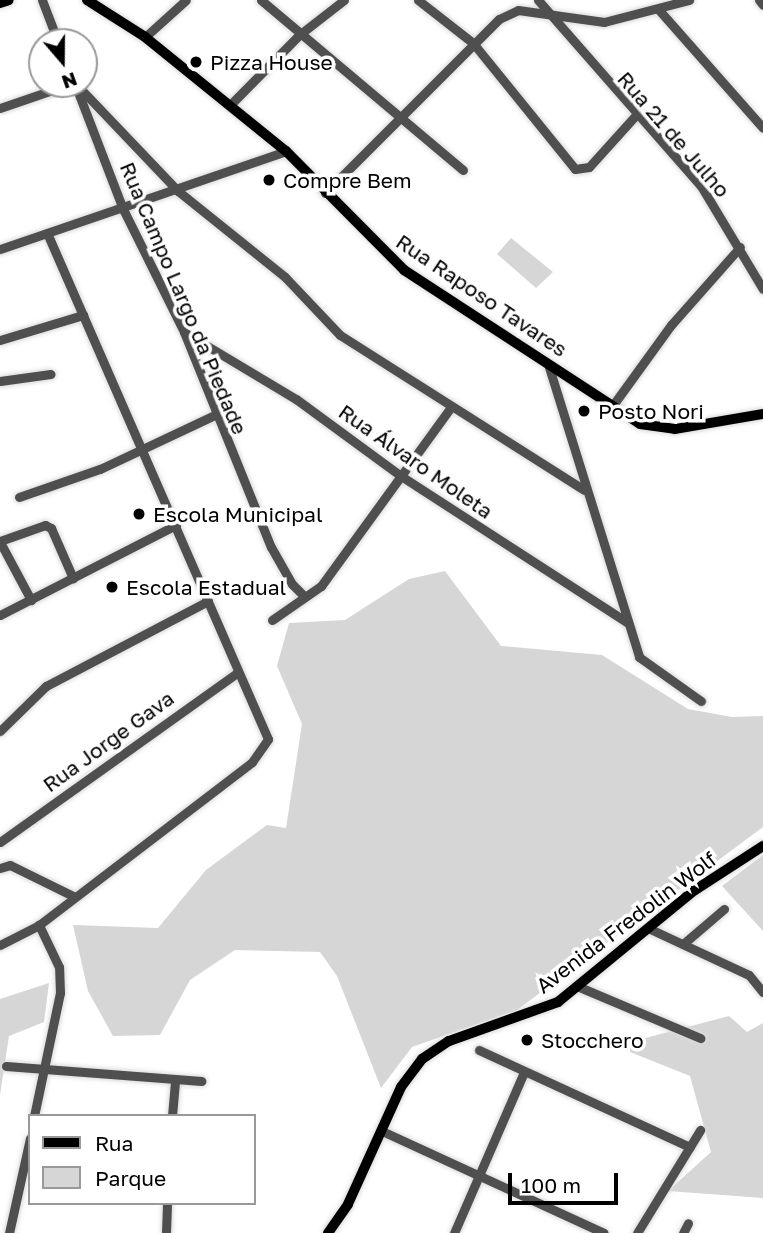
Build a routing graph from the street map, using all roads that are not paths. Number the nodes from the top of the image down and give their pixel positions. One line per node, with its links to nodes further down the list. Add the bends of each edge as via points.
1 (9, 0): 11 (main road)
2 (42, 0): 15 (street)
3 (87, 0): 17 (main road, Rua Raposo Tavares)
4 (186, 0): 17 (street)
5 (261, 0): 16 (street)
6 (344, 0): 16 (street)
7 (418, 0): 18 (street)
8 (538, 0): 14 (street, Rua 21 de Julho)
9 (689, 0): 13 (street)
10 (759, 0): 12 (street)
11 (0, 3)
12 (763, 5)
13 (659, 10): 14 (street, via 604,22); 26 (street)
14 (539, 11): 18 (street, via 518,10 499,19); 24 (street, Rua 21 de Julho)
15 (53, 28)
16 (299, 35): 22 (street); 25 (street)
17 (145, 37): 22 (main road, Rua Raposo Tavares)
18 (472, 43): 24 (street, via 575,169 589,167); 25 (street)
19 (31, 98): 23 (street)
20 (80, 98): 31 (street, Rua Campo Largo da Piedade)
21 (88, 98): 29 (street)
22 (230, 105): 27 (main road, Rua Raposo Tavares)
23 (0, 108)
24 (636, 116): 33 (street, Rua 21 de Julho, via 701,186)
25 (397, 119): 28 (street); 30 (street)
26 (763, 128)
27 (286, 151): 29 (street); 30 (main road, Rua Raposo Tavares)
28 (463, 170)
29 (178, 191): 31 (street); 45 (street, via 285,277 340,335)
30 (325, 193): 39 (main road, Rua Raposo Tavares, via 404,270)
31 (124, 209): 32 (street); 37 (street, Rua Campo Largo da Piedade)
32 (47, 233): 34 (street); 36 (street)
33 (740, 247): 35 (street, Rua 21 de Julho); 44 (street, via 671,325)
34 (0, 249)
35 (763, 289)
36 (83, 315): 38 (street); 48 (street)
37 (184, 332): 47 (street, Rua Campo Largo da Piedade); 49 (street, Rua Álvaro Moleta, via 296,399)
38 (0, 340)
39 (548, 364): 41 (main road, Rua Raposo Tavares); 43 (street)
40 (51, 374): 42 (street)
41 (572, 379): 43 (street, via 560,390); 44 (main road, Rua Raposo Tavares)
42 (0, 381)
43 (559, 398): 50 (street)
44 (613, 405): 46 (main road, Rua Raposo Tavares, via 640,424 676,429)
45 (451, 407): 49 (street); 50 (street)
46 (763, 414)
47 (215, 415): 48 (street); 55 (street, Rua Campo Largo da Piedade, via 271,547)
48 (142, 447): 51 (street, via 100,469); 52 (street)
49 (401, 476): 55 (street, via 321,586); 60 (street, Rua Álvaro Moleta)
50 (584, 490): 60 (street)
51 (19, 497)
52 (176, 525): 54 (street); 57 (street)
53 (0, 541): 54 (street, via 45,525 51,528); 56 (street)
54 (73, 578): 56 (street)
55 (305, 597): 59 (street)
56 (31, 600): 58 (street)
57 (208, 601): 61 (street); 63 (street, via 46,686)
58 (0, 615)
59 (272, 620)
60 (627, 622): 62 (street, via 639,657)
61 (238, 672): 64 (street, Rua Jorge Gava); 67 (street, via 268,739 252,762)
62 (701, 701)
63 (0, 731)
64 (0, 842)
65 (763, 846): 70 (main road, Avenida Fredolin Wolf, via 695,890)
66 (1, 870): 67 (street, via 10,865)
67 (75, 897): 69 (street)
68 (724, 909): 71 (street)
69 (38, 925): 72 (street); 78 (street, via 58,967 60,993)
70 (648, 928): 71 (street); 73 (main road, Avenida Fredolin Wolf)
71 (683, 944): 74 (street, via 749,975)
72 (0, 945)
73 (577, 986): 75 (street); 85 (main road, Avenida Fredolin Wolf, via 538,1012 435,1048 406,1080)
74 (763, 992)
75 (700, 1038)
76 (479, 1050): 79 (street)
77 (6, 1066): 78 (street)
78 (43, 1068): 80 (street); 82 (street)
79 (524, 1072): 86 (street); 88 (street)
80 (175, 1079): 81 (street); 83 (street)
81 (201, 1081)
82 (34, 1114)
83 (172, 1114)
84 (700, 1130): 86 (street)
85 (382, 1131): 88 (street); 94 (main road, Avenida Fredolin Wolf, via 348,1204)
86 (690, 1147): 97 (street)
87 (28, 1159): 89 (street)
88 (477, 1178): 95 (street); 96 (street)
89 (26, 1180): 92 (street)
90 (167, 1205): 93 (street)
91 (688, 1223): 98 (street)
92 (9, 1233)
93 (166, 1233)
94 (328, 1233)
95 (454, 1233)
96 (604, 1233)
97 (637, 1233)
98 (683, 1233)

